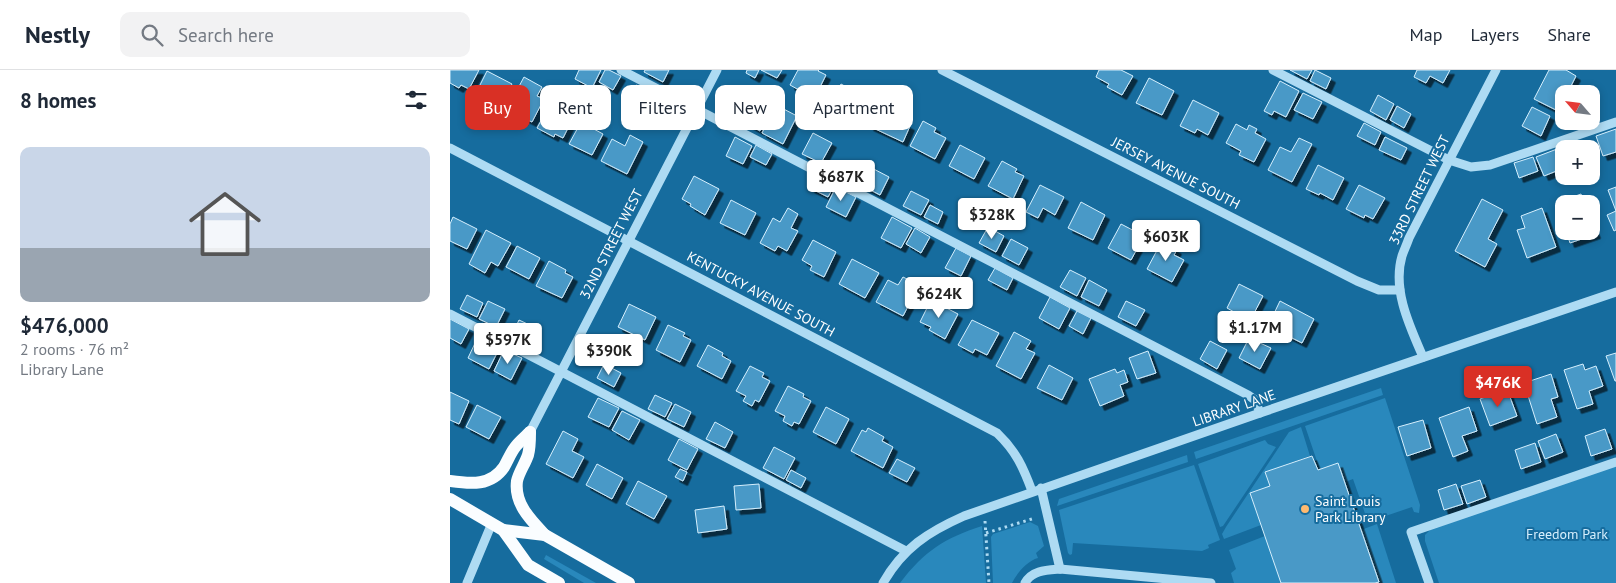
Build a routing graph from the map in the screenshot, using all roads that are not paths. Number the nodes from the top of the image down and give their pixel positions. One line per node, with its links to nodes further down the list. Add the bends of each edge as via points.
1 (621, 70): 6 (street)
2 (717, 70): 7 (street, 32ND STREET WEST)
3 (942, 70): 14 (street, JERSEY AVENUE SOUTH, via 1358,282 1379,290)
4 (1273, 70): 12 (street)
5 (1496, 70): 12 (street, 33RD STREET WEST)
6 (650, 85)
7 (705, 93)
8 (705, 113): 19 (street, via 1248,395 1255,400)
9 (1616, 122): 12 (street, via 1490,165 1471,167)
10 (686, 130): 13 (street, 32ND STREET WEST)
11 (450, 148): 13 (street, KENTUCKY AVENUE SOUTH)
12 (1449, 160): 14 (street, 33RD STREET WEST, via 1402,256)
13 (628, 240): 18 (street, 32ND STREET WEST); 23 (street, KENTUCKY AVENUE SOUTH, via 997,433 1018,456)
14 (1400, 290): 17 (street, 33RD STREET WEST)
15 (1616, 292): 17 (street, LIBRARY LANE)
16 (450, 314): 18 (street)
17 (1423, 357): 19 (street, LIBRARY LANE)
18 (561, 371): 20 (street, 32ND STREET WEST); 28 (street)
19 (1260, 413): 23 (street, LIBRARY LANE)
20 (530, 432): 22 (main road, via 493,478 468,484); 27 (main road, via 528,454 517,481 517,491 528,518)
21 (1616, 462): 36 (street, via 1411,532)
22 (450, 481)
23 (1036, 490): 28 (street, LIBRARY LANE, via 938,528); 29 (street, KENTUCKY AVENUE SOUTH, via 1047,513)
24 (450, 499): 25 (main road)
25 (492, 523): 26 (main road); 30 (street)
26 (503, 530): 27 (main road); 31 (main road, via 528,564)
27 (545, 535): 32 (main road)
28 (906, 551): 33 (street, LIBRARY LANE)
29 (1060, 569): 34 (street, via 1036,573); 35 (street)
30 (467, 583)
31 (559, 583)
32 (628, 583)
33 (883, 583)
34 (1025, 583)
35 (1211, 583)
36 (1429, 583)

